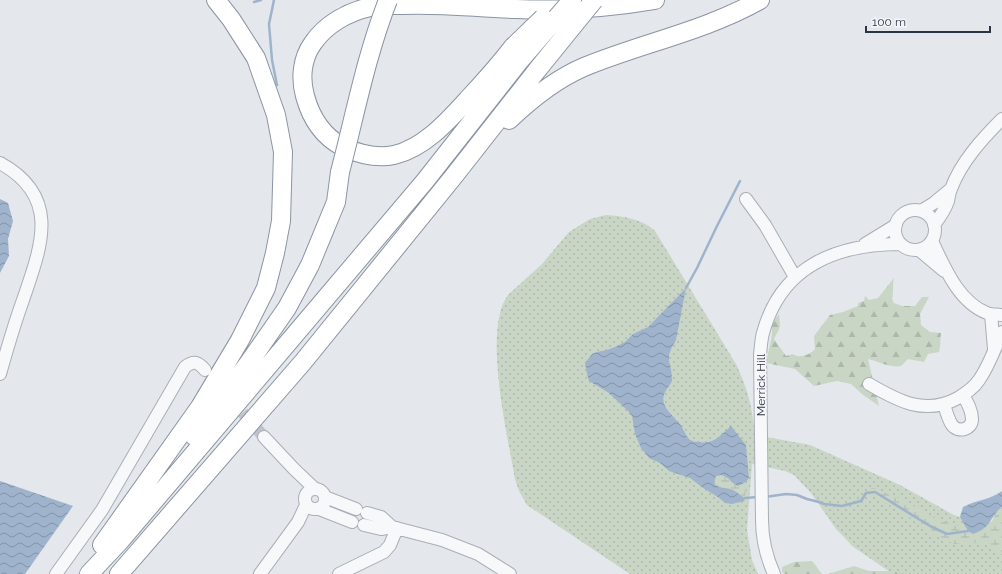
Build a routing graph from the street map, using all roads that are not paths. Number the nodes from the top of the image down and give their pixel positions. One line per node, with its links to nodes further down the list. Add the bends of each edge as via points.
1 (216, 0): 35 (highway, via 256,58 276,115 283,152 281,221 275,253 266,288 240,340 200,407)
2 (388, 0): 35 (highway, bridge, via 368,60 340,172 336,202 310,266 287,308 248,364)
3 (549, 0): 7 (highway)
4 (562, 0): 8 (highway, bridge)
5 (655, 0): 7 (highway)
6 (760, 0): 12 (highway, via 728,17 583,68 545,89 528,102 469,168)
7 (582, 3): 8 (highway, bridge); 8 (highway, via 517,10 412,4 372,6 340,19 317,37 309,48 304,62 304,94 317,126 336,143 367,156 394,155 407,150 443,127 492,73); 12 (highway, bridge, via 538,69)
8 (517, 53): 36 (highway, via 410,199)
9 (1002, 119): 11 (street, via 981,139)
10 (0, 164): 27 (street, via 28,184 38,203 42,223 38,253)
11 (951, 189): 14 (street); 16 (street, via 944,212)
12 (439, 194): 37 (highway, via 303,362)
13 (746, 198): 22 (street)
14 (921, 211): 15 (street, via 908,211 898,219); 16 (street, via 927,214)
15 (896, 225): 18 (street, via 895,232); 19 (street, Merrick Hill)
16 (934, 225): 17 (street)
17 (932, 241): 20 (street); 21 (street)
18 (901, 244): 19 (street, Merrick Hill); 20 (street, via 906,248)
19 (860, 246): 22 (street, Merrick Hill, via 832,254)
20 (918, 250): 21 (street)
21 (947, 273): 23 (street, via 968,301 977,308)
22 (795, 276): 41 (street, Merrick Hill, via 778,299 768,319 760,354 762,535)
23 (997, 314): 25 (street)
24 (1002, 332): 25 (street)
25 (994, 350): 29 (street, via 978,382)
26 (205, 370): 34 (street, via 195,362 185,367 102,510)
27 (0, 374)
28 (869, 384): 30 (street, via 906,403 927,407)
29 (963, 395): 30 (street); 30 (street, via 972,416 972,422 968,427 958,429 953,426)
30 (944, 404)
31 (264, 437): 32 (street, via 294,469)
32 (312, 501): 33 (street, via 358,524 381,529); 33 (street, via 322,491 325,497 381,517); 38 (street)
33 (394, 528): 39 (street, via 390,546 384,552); 40 (street, via 461,547 478,554)
34 (56, 574)
35 (82, 574)
36 (89, 574)
37 (119, 574)
38 (260, 574)
39 (339, 574)
40 (510, 574)
41 (774, 574)

